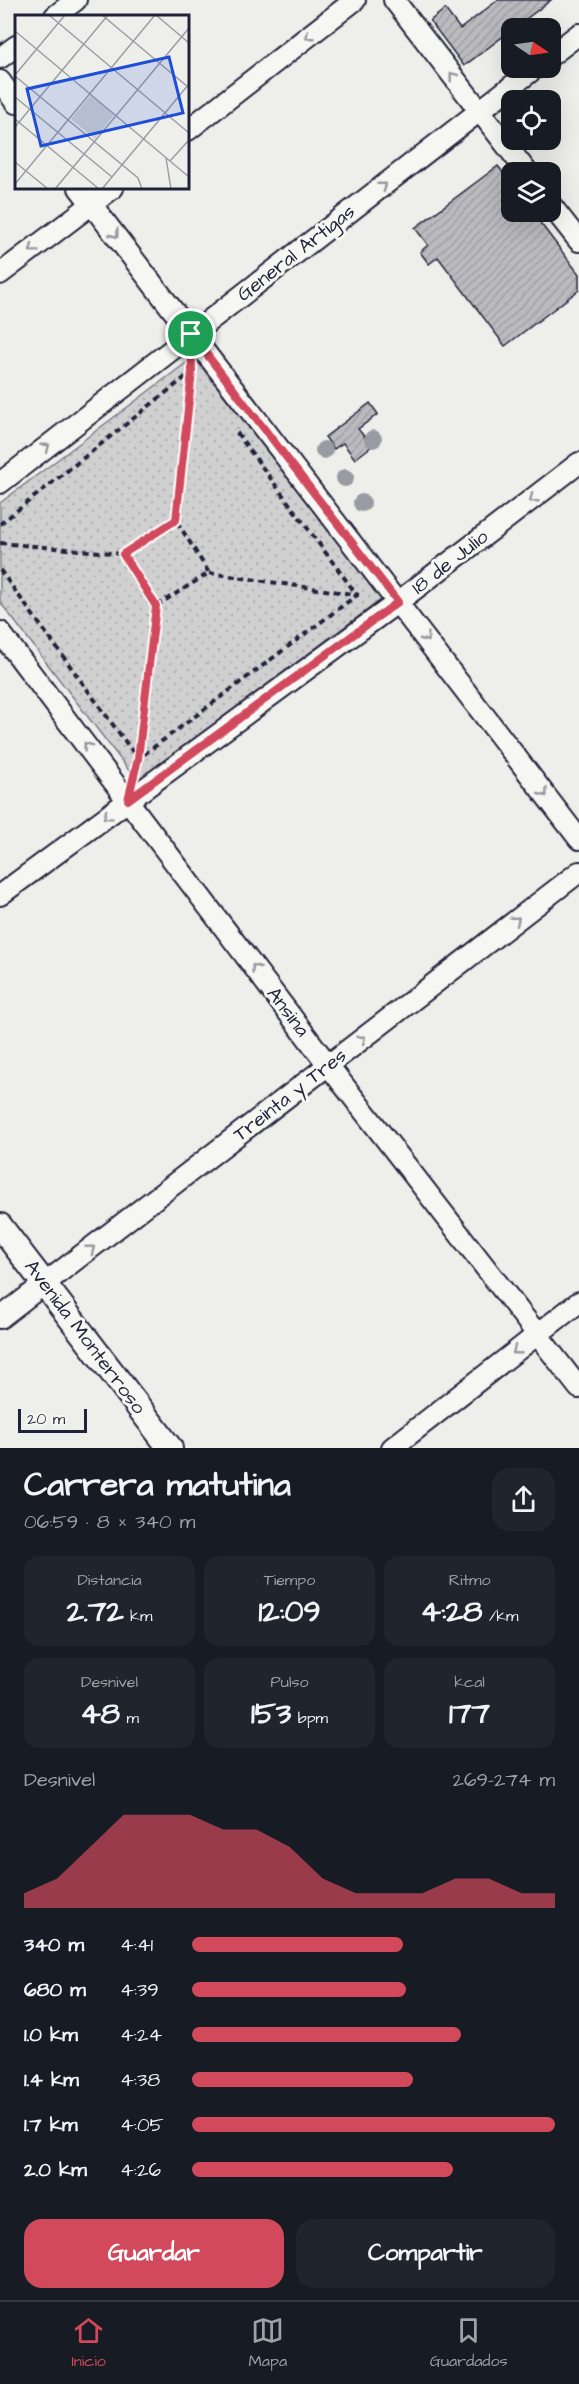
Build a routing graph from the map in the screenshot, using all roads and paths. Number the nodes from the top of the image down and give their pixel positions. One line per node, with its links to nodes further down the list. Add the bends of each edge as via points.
1 (76, 0): 4 (street)
2 (356, 0): 13 (street, one-way to 13)
3 (394, 0): 12 (street, one-way to 3)
4 (56, 15)
5 (579, 34): 7 (street)
6 (15, 47): 8 (street)
7 (561, 48)
8 (0, 58)
9 (522, 78): 12 (street, General Artigas)
10 (0, 81): 11 (street)
11 (15, 103)
12 (480, 111): 14 (street); 21 (street, General Artigas, one-way to 12)
13 (189, 129)
14 (519, 162)
15 (80, 189): 17 (street)
16 (112, 189): 17 (street)
17 (92, 204): 20 (street, one-way to 20); 21 (street, one-way to 21)
18 (561, 218): 19 (street)
19 (579, 241)
20 (0, 274)
21 (191, 334): 22 (path); 26 (street, General Artigas, one-way to 21); 34 (street)
22 (192, 372): 23 (path); 27 (path); 28 (path)
23 (199, 382)
24 (234, 428): 33 (path)
25 (579, 463): 34 (street, 18 de Julio, one-way to 34)
26 (0, 483)
27 (176, 520): 30 (path); 32 (path)
28 (0, 524)
29 (0, 543): 30 (path)
30 (123, 554): 35 (path)
31 (0, 570): 37 (path)
32 (209, 573): 33 (path); 35 (path)
33 (357, 595): 34 (path); 37 (path)
34 (398, 602): 38 (street, 18 de Julio); 39 (street, one-way to 39)
35 (156, 606): 37 (path)
36 (0, 632): 38 (street, Ansina, one-way to 36)
37 (138, 759): 38 (path)
38 (128, 800): 41 (street, 18 de Julio, one-way to 41); 42 (street, Ansina, one-way to 38)
39 (579, 839)
40 (579, 872): 42 (street, Treinta y Tres, one-way to 40)
41 (0, 895)
42 (328, 1065): 44 (street, Treinta y Tres, one-way to 42); 47 (street, Ansina)
43 (0, 1226): 44 (street, Avenida Monterroso)
44 (45, 1284): 46 (street, Treinta y Tres); 49 (street, Avenida Monterroso)
45 (579, 1302): 47 (street)
46 (0, 1318)
47 (538, 1334): 48 (street, Ansina); 50 (street, one-way to 50)
48 (579, 1388)
49 (170, 1448)
50 (392, 1448)

